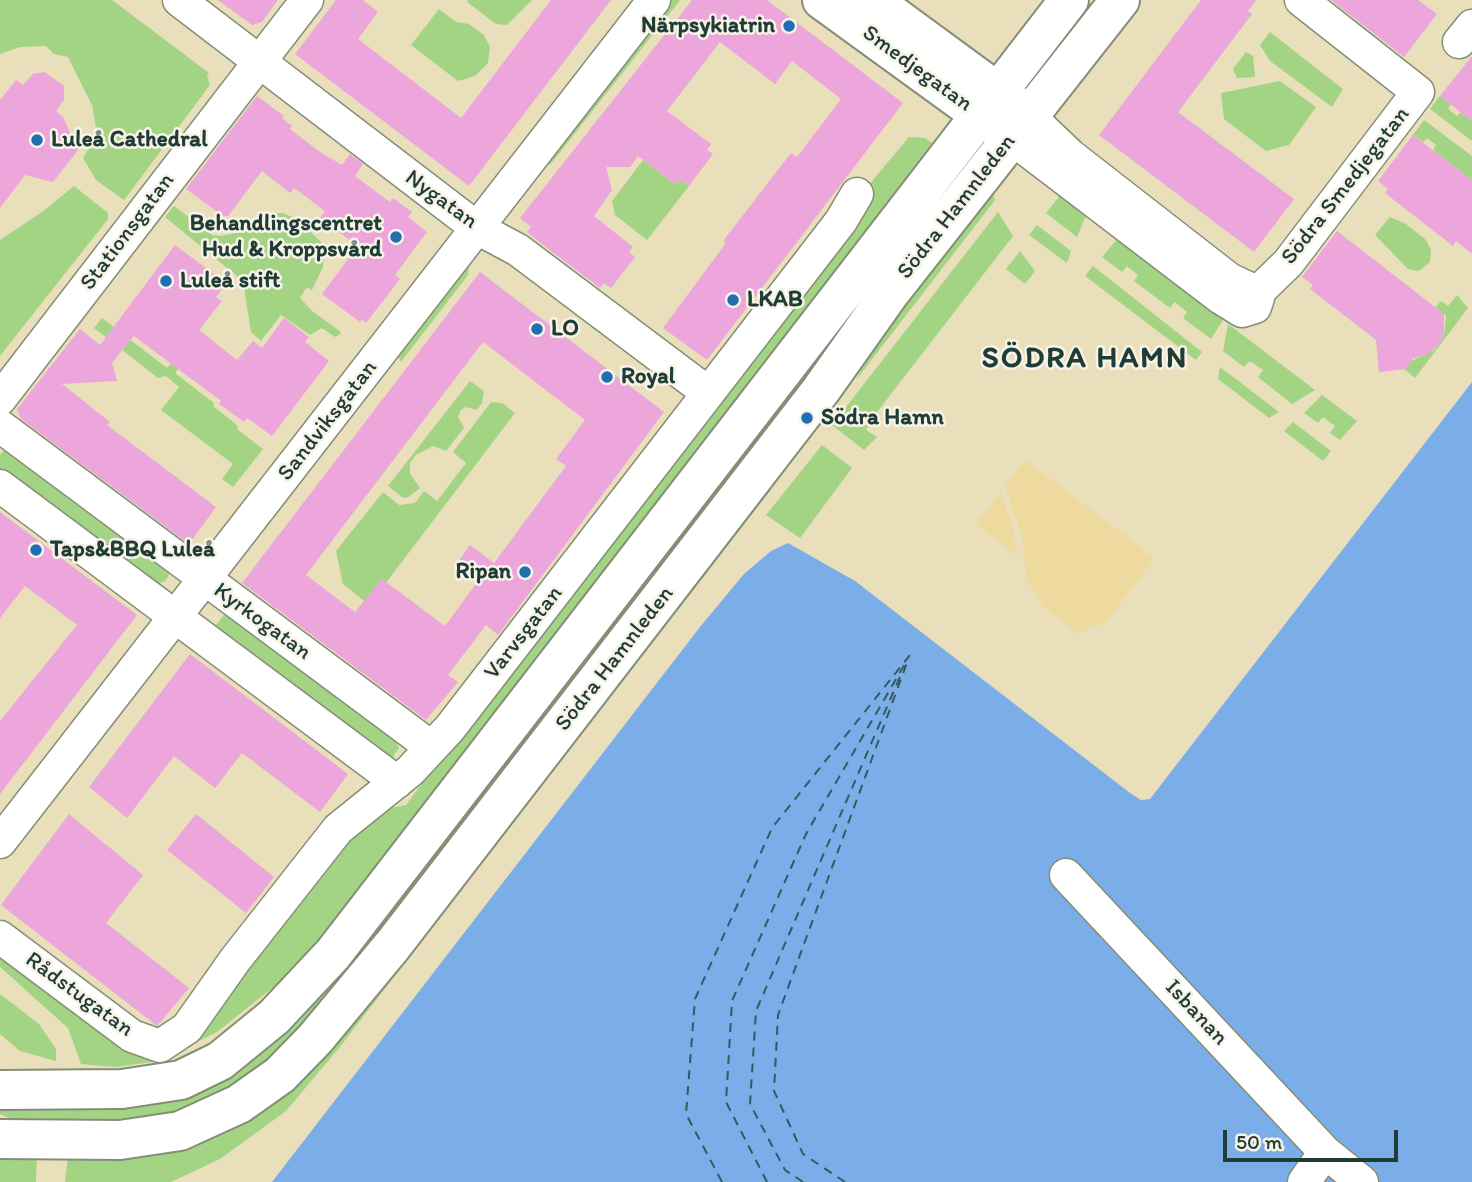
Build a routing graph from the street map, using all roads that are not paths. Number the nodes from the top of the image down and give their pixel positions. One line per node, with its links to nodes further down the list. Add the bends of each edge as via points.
1 (179, 0): 9 (street, Nygatan)
2 (307, 0): 9 (street, Stationsgatan)
3 (654, 0): 12 (street, Sandviksgatan)
4 (822, 0): 10 (main road, Smedjegatan)
5 (872, 0): 10 (main road, Smedjegatan)
6 (1069, 0): 10 (main road, Södra Hamnleden)
7 (1120, 0): 10 (main road, Södra Hamnleden)
8 (1301, 0): 10 (street, Södra Smedjegatan, via 1418,92 1288,263 1256,294 1229,279 1081,164)
9 (258, 62): 12 (street, Nygatan); 14 (street, Stationsgatan)
10 (1004, 115): 27 (main road, Södra Hamnleden, via 333,954 274,1017 220,1061 181,1080 122,1089); 28 (main road, Södra Hamnleden, via 889,294 804,411 393,945 315,1039 280,1074 239,1104 180,1130 120,1140)
11 (856, 194): 13 (street, Varvsgatan, via 841,221)
12 (477, 228): 13 (street, Nygatan, via 518,250); 19 (street, Sandviksgatan)
13 (707, 392): 21 (street, Varvsgatan)
14 (0, 398)
15 (0, 426): 17 (street, Kyrkogatan)
16 (0, 486): 18 (street, Kyrkogatan)
17 (94, 496): 18 (street); 19 (street, Kyrkogatan)
18 (65, 535): 20 (street, Kyrkogatan)
19 (205, 580): 20 (street, Sandviksgatan); 21 (street, Kyrkogatan)
20 (176, 617): 22 (street, Kyrkogatan); 23 (street, Sandviksgatan)
21 (431, 747): 22 (street, Varvsgatan)
22 (397, 782): 26 (street, Varvsgatan, via 338,829 187,1028)
23 (0, 842)
24 (1066, 875): 29 (street, Isbanan)
25 (0, 937): 26 (street, Rådstugatan, via 132,1036)
26 (162, 1044)
27 (0, 1090)
28 (0, 1139)
29 (1325, 1152): 30 (street); 31 (street, Isbanan)
30 (1304, 1182)
31 (1362, 1182)

